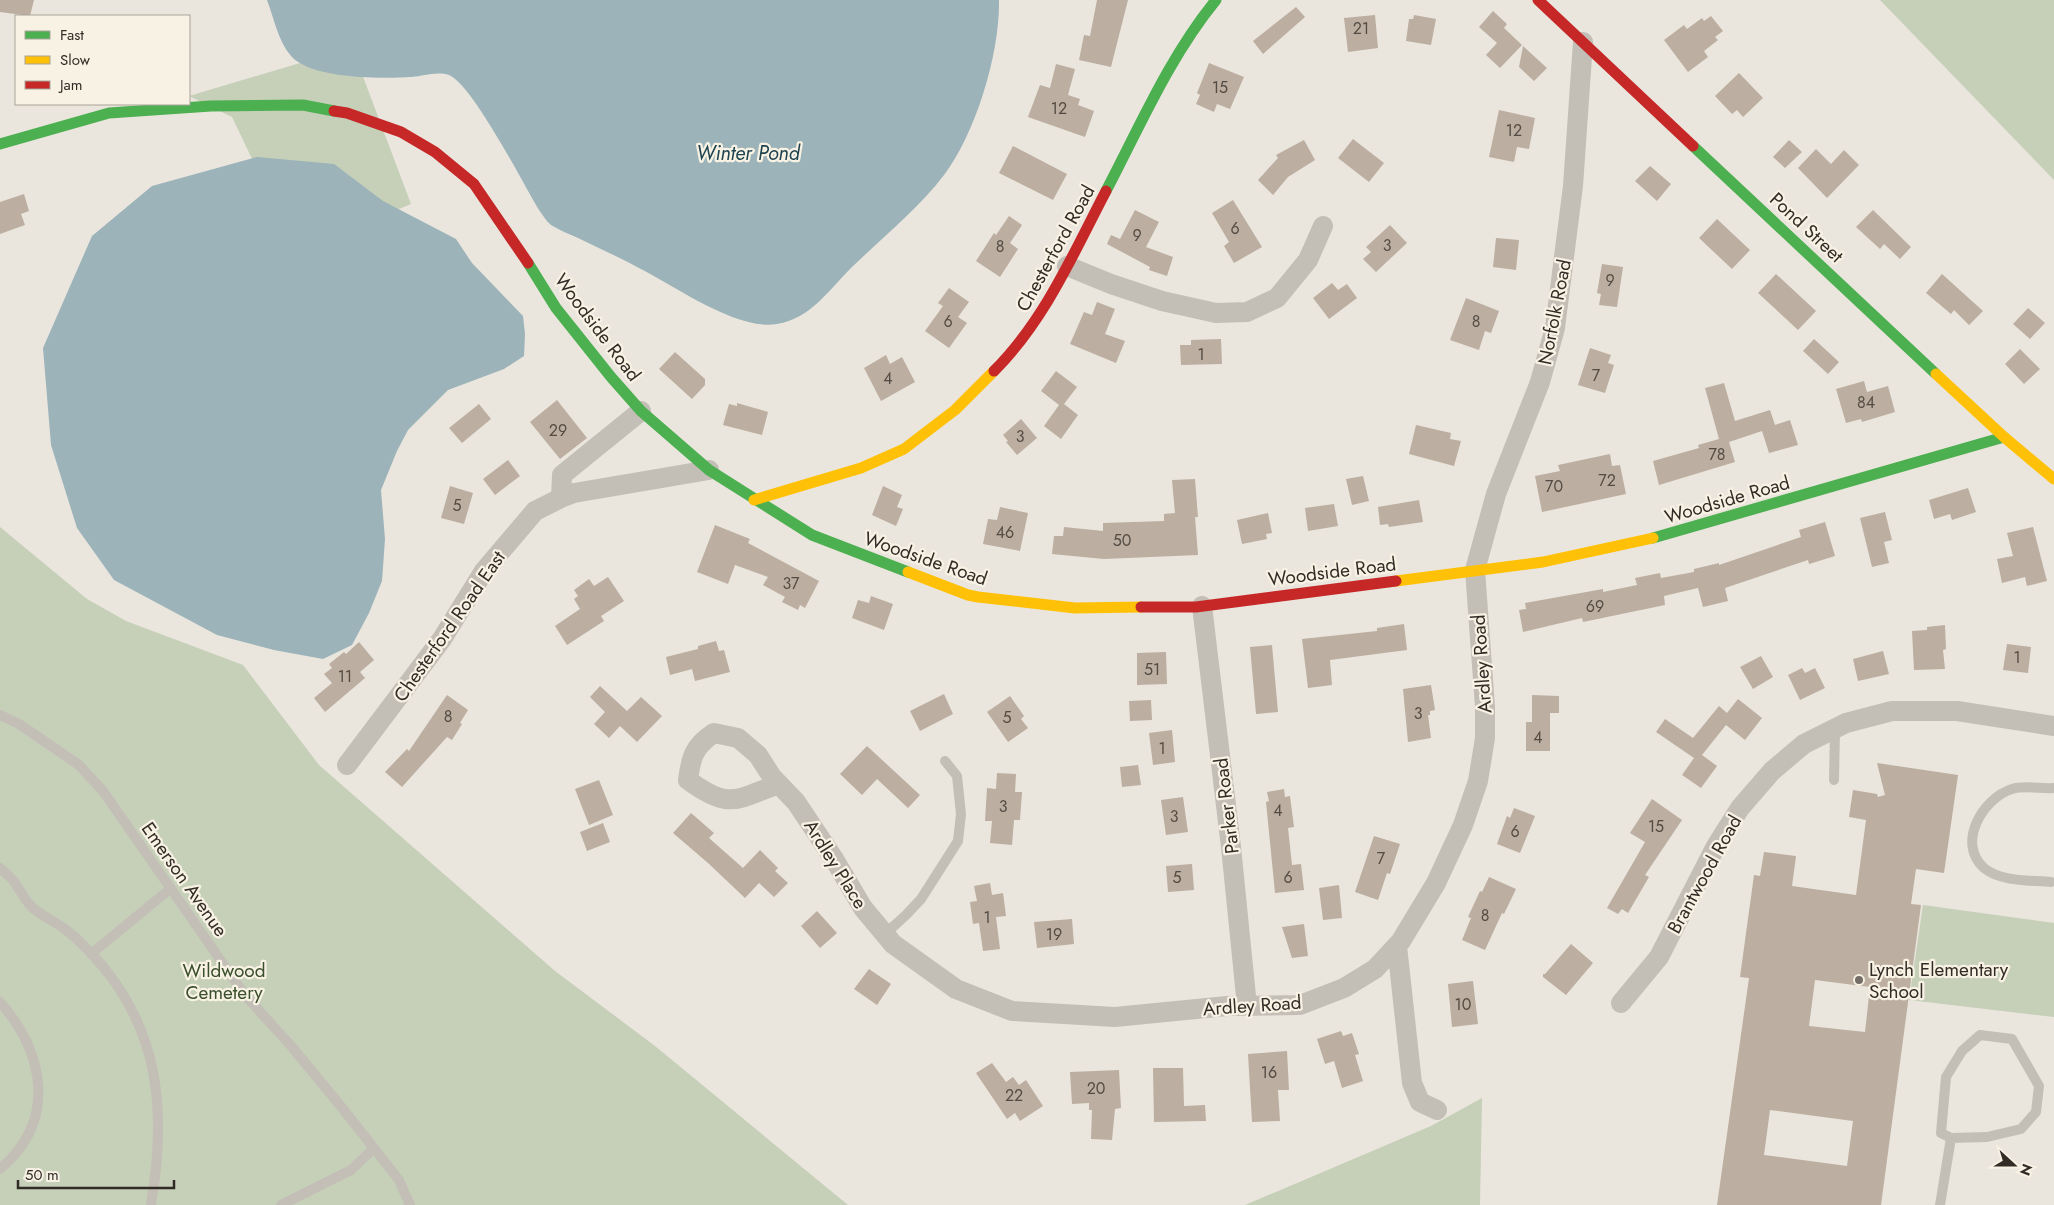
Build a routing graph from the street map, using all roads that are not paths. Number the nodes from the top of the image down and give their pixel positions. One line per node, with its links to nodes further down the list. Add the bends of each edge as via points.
1 (1216, 0): 6 (street, Chesterford Road, via 1198,22 1169,71)
2 (1538, 0): 3 (street, Pond Street)
3 (1583, 42): 8 (street, Pond Street); 13 (street, Norfolk Road, via 1573,186 1555,328 1540,382 1496,494)
4 (0, 144): 7 (street, Woodside Road, via 109,113 211,106 303,106 347,113 401,132 435,152 474,184 520,249 556,308)
5 (1323, 226): 6 (street, via 1308,260 1277,298 1246,312 1216,314 1162,301)
6 (1067, 266): 12 (street, Chesterford Road, via 1045,308 1006,359 955,410 904,449 861,468)
7 (642, 410): 9 (street, Woodside Road); 11 (street, via 562,475)
8 (2004, 437): 10 (street, Pond Street); 13 (street, Woodside Road, via 1660,537 1543,562)
9 (709, 470): 11 (street, Chesterford Road East); 12 (street, Woodside Road)
10 (2054, 479)
11 (561, 498): 19 (street, Chesterford Road East, via 535,511 484,571 442,639)
12 (754, 500): 14 (street, Woodside Road, via 812,535 968,596 1075,608)
13 (1475, 570): 14 (street, Woodside Road); 27 (street, Ardley Road, via 1486,707 1478,780 1463,825 1436,883)
14 (1202, 606): 31 (street, Parker Road)
15 (0, 715): 25 (lane, Emerson Avenue, via 19,724 78,765 103,791)
16 (2054, 726): 17 (street, Brantwood Road, via 1957,711 1892,711)
17 (1835, 729): 20 (lane); 30 (street, Brantwood Road, via 1804,744 1772,771 1740,808 1712,854 1659,957)
18 (945, 761): 26 (lane, via 957,776 961,814 958,841 920,900)
19 (347, 765)
20 (1834, 780)
21 (779, 784): 26 (street, Ardley Place, via 796,802 863,908)
22 (2054, 788): 24 (lane, via 2013,788 1991,800 1979,814 1973,846 1975,856 1984,868 1998,875)
23 (0, 868): 28 (lane, via 32,908 67,931)
24 (2051, 882)
25 (170, 889): 28 (lane); 34 (lane, Emerson Avenue, via 244,994 292,1047)
26 (889, 939): 31 (street, Ardley Road, via 956,988 1012,1011 1115,1016)
27 (1397, 946): 31 (street, Ardley Road, via 1375,969 1344,988 1300,1005); 32 (street, via 1412,1083 1420,1102)
28 (91, 954): 36 (lane, via 133,1012 155,1073 159,1140)
29 (0, 1002): 35 (lane, via 24,1037 36,1065 40,1094 36,1114 25,1139 12,1159)
30 (1620, 1003)
31 (1247, 1006)
32 (1437, 1110)
33 (1951, 1138): 33 (lane, via 1941,1133 1946,1077 1962,1051 1980,1035 2012,1039 2039,1086 2036,1112 2021,1129 1987,1137); 39 (lane)
34 (373, 1149): 37 (lane, via 351,1170); 38 (lane, Emerson Avenue, via 399,1180)
35 (0, 1169)
36 (151, 1205)
37 (281, 1205)
38 (410, 1205)
39 (1940, 1205)

